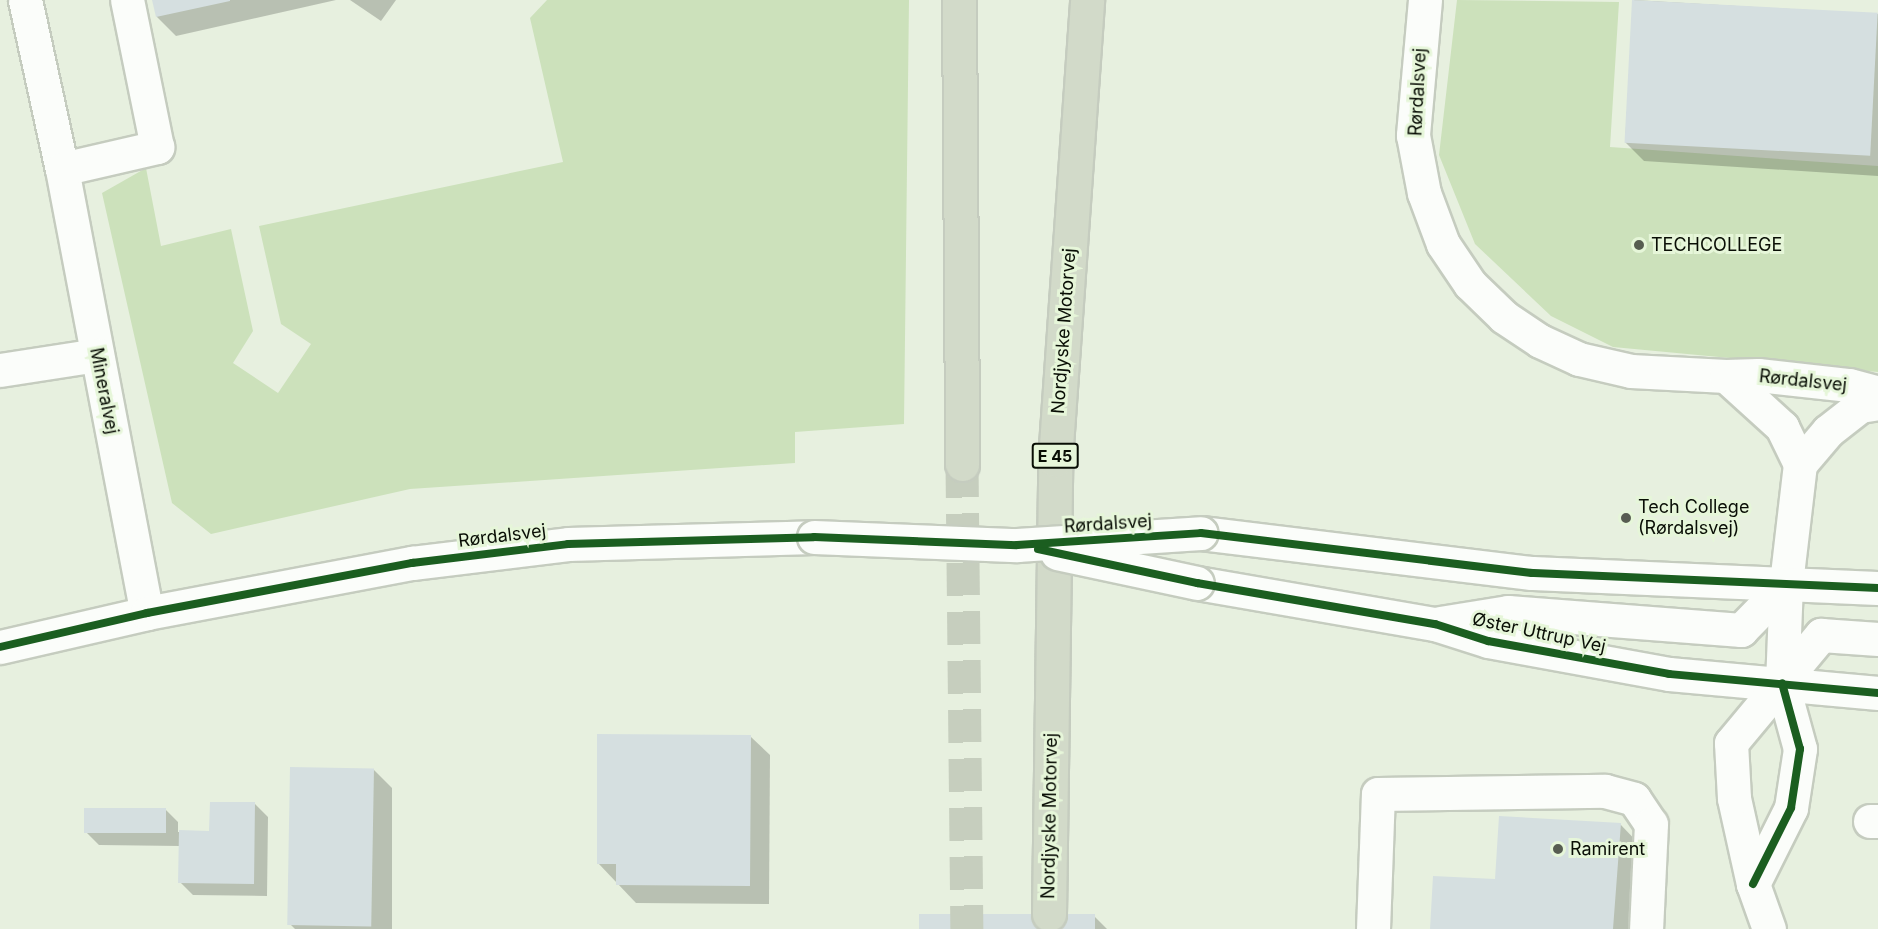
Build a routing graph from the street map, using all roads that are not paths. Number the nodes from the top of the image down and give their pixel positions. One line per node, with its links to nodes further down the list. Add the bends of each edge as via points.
1 (25, 0): 6 (street, Mineralvej)
2 (127, 0): 6 (street, via 157,147)
3 (959, 0): 12 (highway)
4 (1086, 0): 25 (highway, Nordjyske Motorvej / E 45, via 1055,460)
5 (1425, 0): 9 (street, Rørdalsvej, via 1413,135 1424,193 1443,244 1470,284 1504,317 1540,341 1579,359 1630,371)
6 (62, 169): 7 (street, Mineralvej)
7 (97, 355): 8 (street); 18 (street, Mineralvej)
8 (0, 370)
9 (1726, 376): 10 (street, Rørdalsvej, via 1781,377 1849,385); 13 (street, Rørdalsvej, via 1782,428)
10 (1878, 393)
11 (1878, 403): 13 (street, Rørdalsvej, via 1860,406 1828,431)
12 (962, 464)
13 (1800, 464): 16 (street)
14 (1017, 545): 15 (street, Rørdalsvej, bridge); 16 (street, Rørdalsvej, bridge, via 1201,533 1532,573); 18 (street, Rørdalsvej, bridge, via 814,537 568,544 412,563)
15 (1197, 583): 19 (street, Øster Uttrup Vej)
16 (1786, 584): 17 (street); 19 (street, via 1741,630 1508,612); 22 (street)
17 (1878, 588)
18 (147, 613): 21 (street, Rørdalsvej)
19 (1435, 624): 22 (street, Øster Uttrup Vej, via 1488,641 1669,674)
20 (1878, 639): 22 (street, via 1821,635)
21 (0, 647)
22 (1782, 683): 23 (street, Øster Uttrup Vej); 24 (street, via 1800,749 1791,808); 24 (street, via 1731,743 1734,798)
23 (1878, 693)
24 (1752, 884): 28 (street)
25 (1049, 914)
26 (1373, 929): 27 (street, via 1378,794 1605,791 1634,799 1651,824)
27 (1646, 929)
28 (1769, 929)

